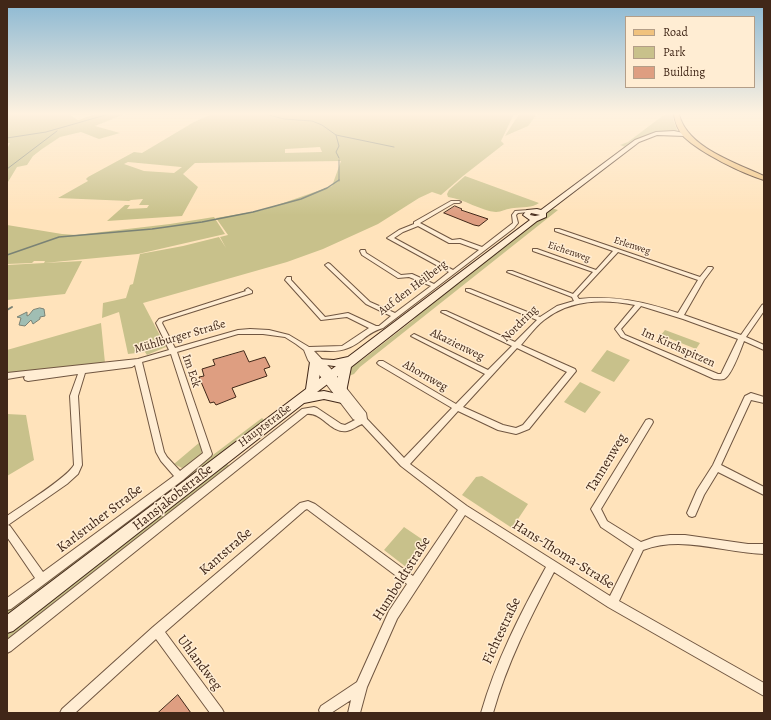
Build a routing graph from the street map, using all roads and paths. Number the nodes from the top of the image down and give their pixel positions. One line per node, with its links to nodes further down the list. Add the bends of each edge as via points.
1 (628, 148): 5 (street, Hauptstraße, via 551,206)
2 (709, 148): 3 (main road)
3 (764, 178)
4 (459, 202): 6 (street, via 453,202)
5 (533, 214): 8 (street, Auf den Heilberg, via 514,215 515,224); 37 (street, Hauptstraße, via 524,228)
6 (419, 222): 8 (street, via 451,242 460,241); 14 (street, via 390,238)
7 (557, 230): 10 (street, Erlenweg)
8 (482, 249): 14 (street, Auf den Heilberg)
9 (535, 250): 16 (street, Eichenweg)
10 (617, 250): 16 (street); 18 (street, Erlenweg)
11 (363, 251): 19 (street, via 400,276 410,275)
12 (328, 265): 26 (street, via 368,303)
13 (710, 268): 18 (street)
14 (453, 272): 19 (street, Auf den Heilberg)
15 (510, 272): 22 (street)
16 (597, 272): 22 (street)
17 (289, 278): 29 (street, via 288,280 324,319 348,315)
18 (701, 279): 27 (street)
19 (435, 286): 26 (street, Auf den Heilberg)
20 (248, 290): 35 (street, Im Eck, via 250,292 161,320 159,323)
21 (468, 290): 28 (street)
22 (576, 299): 23 (street, Nordring); 28 (street, Nordring)
23 (639, 304): 27 (street, Nordring); 31 (street, Im Kirchspitzen, via 618,329 623,336 717,377 723,377 726,373)
24 (764, 306): 31 (street)
25 (444, 312): 32 (street)
26 (395, 316): 29 (street, Auf den Heilberg, via 381,327)
27 (680, 316): 31 (street, Nordring)
28 (541, 319): 32 (street, Nordring)
29 (374, 328): 34 (street, Auf den Heilberg, via 345,347)
30 (414, 336): 41 (street, Akazienweg)
31 (742, 338): 33 (street, Nordring)
32 (516, 346): 41 (street, Nordring); 48 (street, Ahornweg, via 572,372 526,427 516,431 501,428)
33 (764, 348)
34 (307, 349): 35 (street, Mühlburger Straße, via 286,336 251,331 226,335); 38 (street, via 310,358)
35 (173, 351): 36 (street, Mühlburger Straße); 51 (street, Im Eck)
36 (138, 362): 40 (street, Mühlburger Straße, via 131,366); 54 (street, via 160,452)
37 (349, 362): 38 (street); 43 (street, Hauptstraße); 45 (street, via 342,382)
38 (318, 363): 43 (street); 46 (street)
39 (381, 363): 48 (street, Ahornweg)
40 (84, 370): 42 (street); 44 (street); 58 (street, via 74,396 78,456 75,471)
41 (490, 374): 48 (street, Nordring)
42 (7, 376)
43 (329, 377): 45 (street, Hans-Thoma-Straße); 46 (street, Hauptstraße)
44 (7, 380)
45 (342, 394): 46 (street); 49 (street, Hans-Thoma-Straße)
46 (306, 395): 67 (street, Hauptstraße)
47 (764, 400): 53 (street, via 754,396 748,398)
48 (458, 408): 52 (street, Nordring)
49 (364, 420): 52 (street, Hans-Thoma-Straße); 69 (street, Hansjakobstraße, via 346,428 314,410 305,411)
50 (649, 422): 60 (street, Tannenweg, via 596,509 604,524)
51 (208, 454): 54 (street, Karlsruher Straße)
52 (404, 464): 56 (street, Hans-Thoma-Straße)
53 (716, 467): 55 (street); 57 (street, via 700,493)
54 (180, 477): 63 (street, Karlsruher Straße)
55 (764, 491)
56 (464, 509): 62 (street, Hans-Thoma-Straße); 64 (street, Humboldtstraße)
57 (692, 513)
58 (7, 521)
59 (7, 529): 63 (street)
60 (640, 547): 61 (street, via 648,542 678,538); 65 (street)
61 (764, 550)
62 (552, 565): 65 (street, Hans-Thoma-Straße); 76 (street, Fichtestraße, via 515,635 493,687)
63 (42, 579): 66 (street, Karlsruher Straße)
64 (414, 583): 68 (street, Kantstraße, via 308,505 303,506); 70 (street, Humboldtstraße, via 393,615)
65 (612, 603): 71 (street, Hans-Thoma-Straße)
66 (7, 605)
67 (7, 625)
68 (157, 631): 73 (street, Kantstraße); 74 (street, Uhlandweg)
69 (7, 647)
70 (361, 686): 72 (street); 75 (street, Humboldtstraße)
71 (764, 690)
72 (324, 712)
73 (66, 713)
74 (218, 713)
75 (354, 713)
76 (487, 713)

